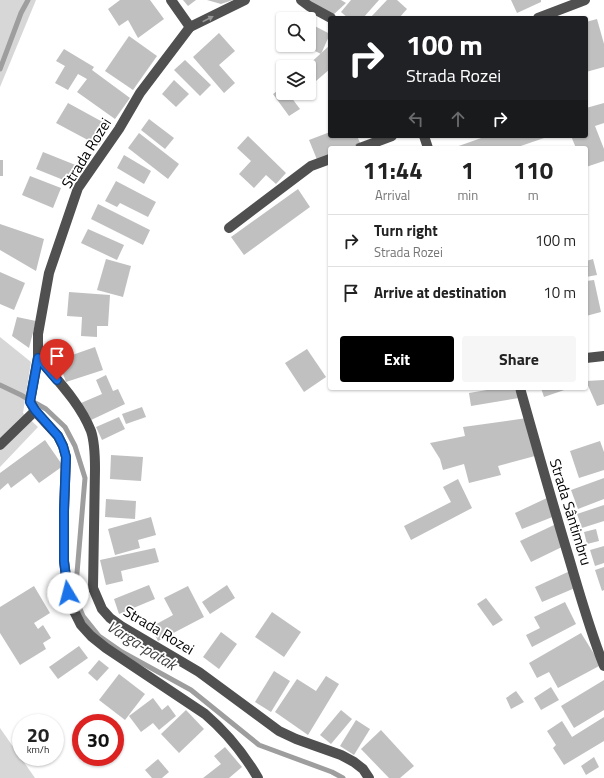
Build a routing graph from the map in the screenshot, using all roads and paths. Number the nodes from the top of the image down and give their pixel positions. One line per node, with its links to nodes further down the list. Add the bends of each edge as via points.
1 (171, 0): 7 (street)
2 (245, 0): 7 (street, one-way to 2)
3 (301, 0): 5 (street)
4 (585, 0): 6 (street)
5 (328, 16)
6 (543, 16)
7 (190, 28): 13 (street, Strada Rozei, via 140,93 119,129 78,188 49,273 38,334)
8 (387, 138): 9 (street)
9 (365, 146)
10 (328, 160): 11 (street, via 311,166)
11 (229, 228)
12 (604, 356): 14 (street)
13 (38, 358): 16 (street, Strada Rozei, via 33,382); 20 (street, Strada Rozei, via 75,402 91,432 95,451 93,588 102,608 121,626 199,672 279,731 342,754 363,769)
14 (588, 358)
15 (521, 390): 18 (street, Strada Sântimbru, via 595,644)
16 (33, 406): 17 (street); 19 (street, via 58,436 66,457 64,561 68,593 81,625 106,648 199,710 217,725 232,740)
17 (0, 445)
18 (604, 666)
19 (258, 778)
20 (369, 778)

